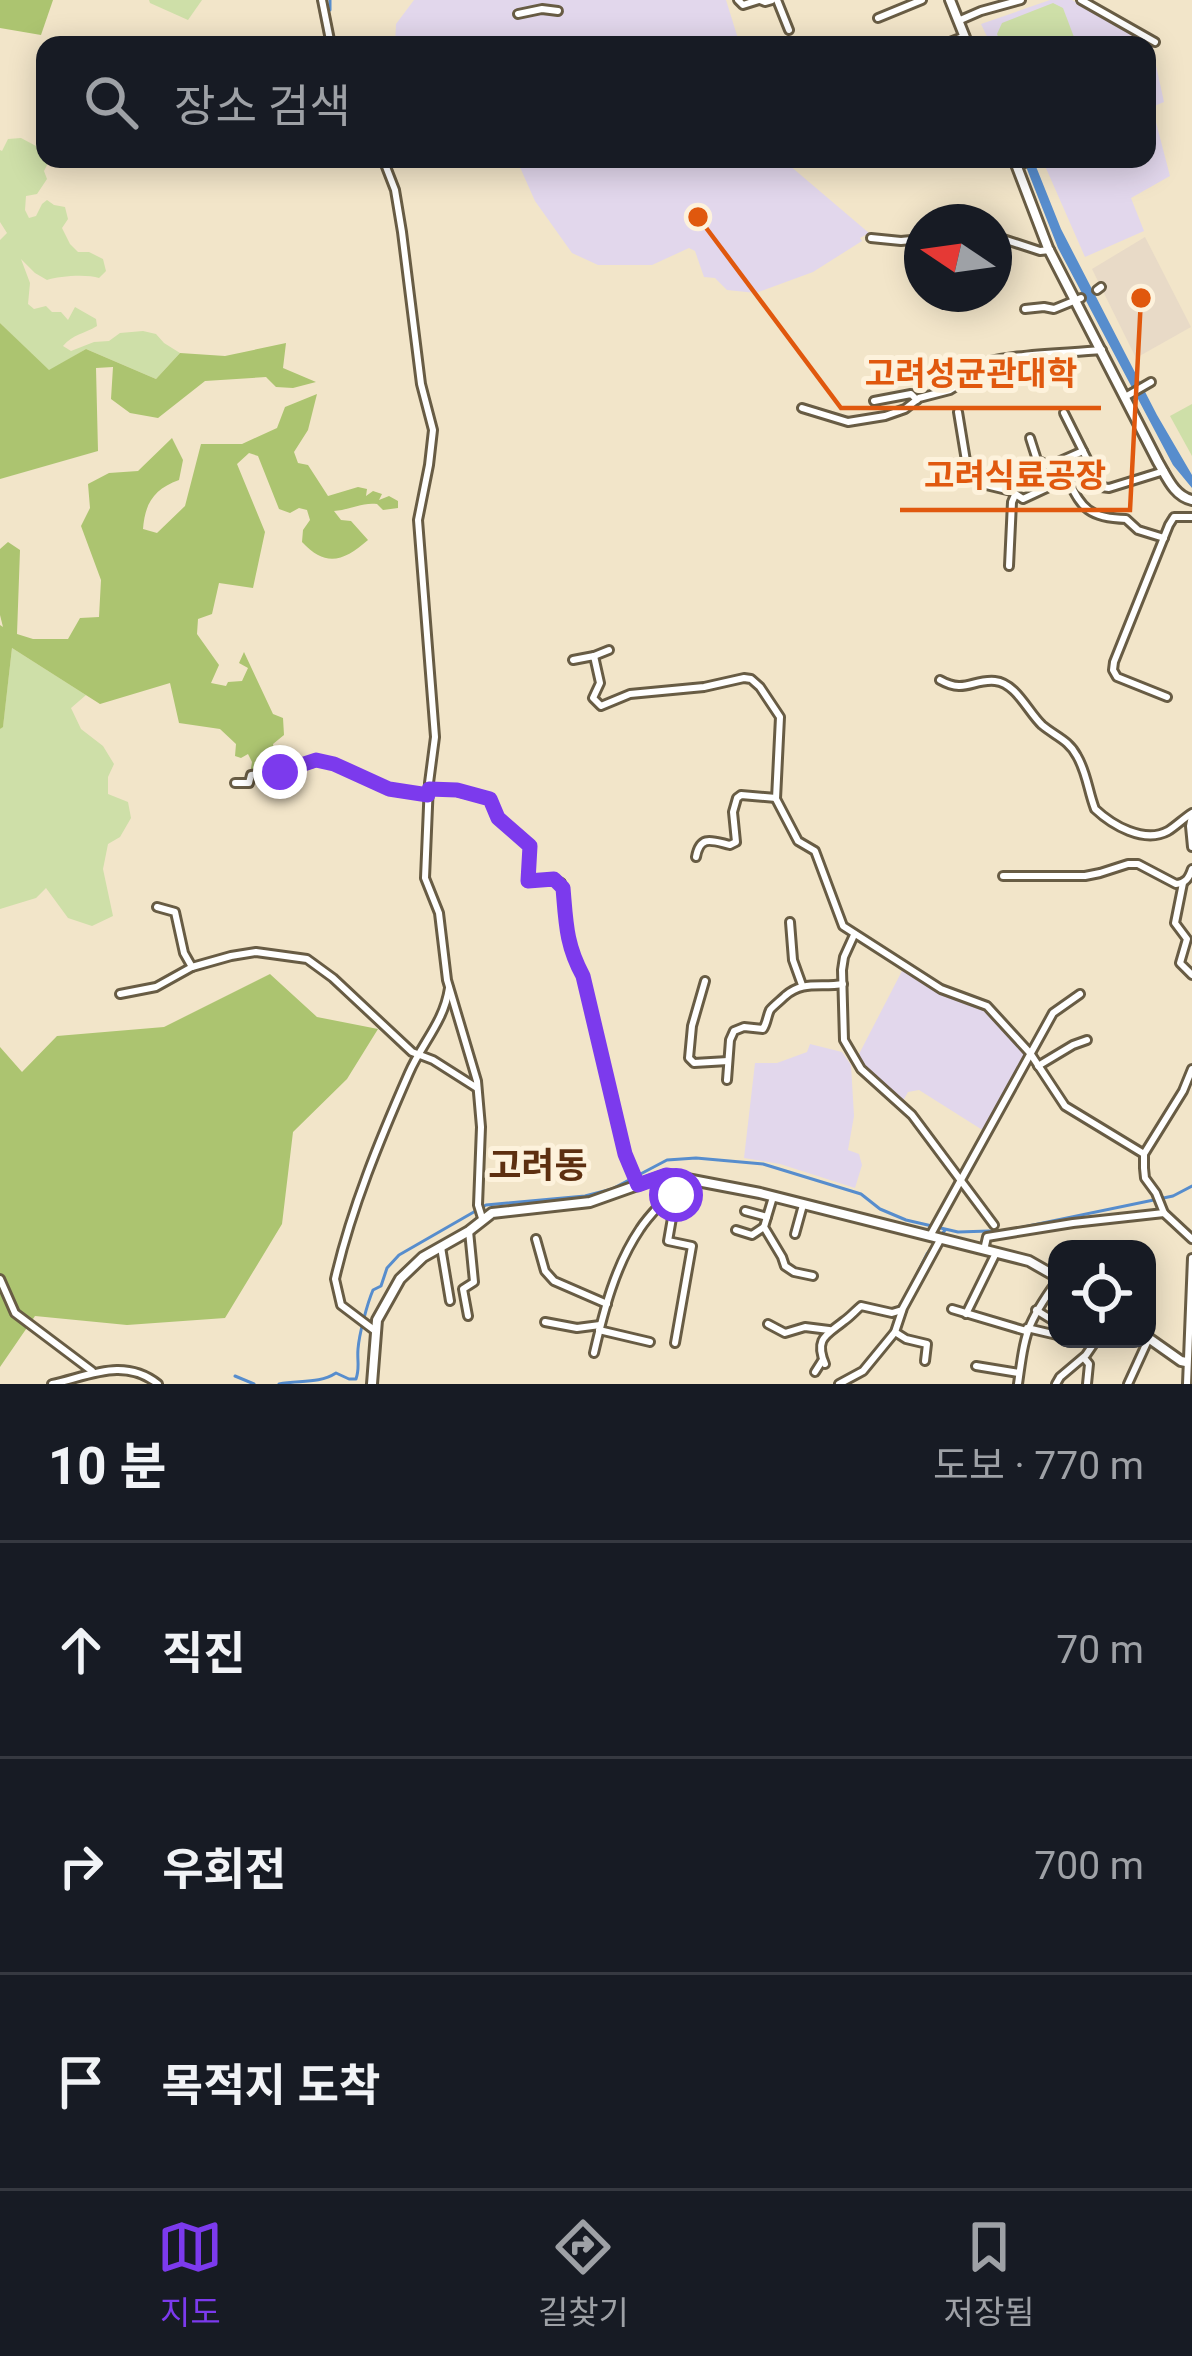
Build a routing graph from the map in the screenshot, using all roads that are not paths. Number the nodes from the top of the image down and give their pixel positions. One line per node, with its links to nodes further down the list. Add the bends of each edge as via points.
1 (322, 0): 14 (street)
2 (738, 0): 3 (street)
3 (759, 0): 4 (street)
4 (774, 0): 13 (street)
5 (922, 0): 11 (street)
6 (950, 0): 12 (street)
7 (1021, 0): 12 (street)
8 (1081, 0): 16 (street)
9 (558, 10): 10 (street)
10 (518, 14)
11 (878, 18)
12 (962, 19): 15 (street)
13 (789, 30)
14 (330, 36)
15 (965, 36)
16 (1144, 36)
17 (386, 168): 49 (street, via 433,430 418,520 434,704)
18 (1020, 168): 22 (street)
19 (871, 238): 20 (street)
20 (904, 241)
21 (1012, 242): 22 (street)
22 (1050, 250): 23 (street)
23 (1079, 299): 24 (street); 25 (street)
24 (1025, 309)
25 (1102, 350): 27 (street); 29 (street, via 985,362 950,390)
26 (1149, 383): 27 (street)
27 (1128, 395): 36 (street)
28 (874, 400): 29 (street)
29 (917, 400): 30 (street, via 848,422)
30 (802, 408)
31 (958, 412): 38 (street, via 967,467)
32 (1064, 413): 34 (street)
33 (1030, 438): 35 (street, via 1039,463)
34 (1083, 451): 35 (street); 36 (street, via 1103,488)
35 (1058, 463): 37 (street)
36 (1164, 471): 39 (street)
37 (1067, 478): 38 (street, via 1023,499); 41 (street, via 1092,515 1126,519)
38 (1015, 495): 42 (street)
39 (1192, 500)
40 (1192, 517): 41 (street, via 1174,518)
41 (1164, 538): 47 (street, via 1113,670)
42 (1009, 566)
43 (609, 650): 44 (street)
44 (594, 656): 45 (street); 50 (street, via 600,682 593,698 601,706 630,694 743,678 760,687 780,717)
45 (573, 660)
46 (940, 680): 51 (street, via 957,687 1003,682 1071,745 1095,809 1134,833 1161,834)
47 (1167, 697)
48 (235, 783): 49 (street, via 316,760 389,789)
49 (429, 792): 63 (street, via 425,878); 79 (street, via 490,799 498,818 530,846 528,881 561,883 567,940)
50 (776, 798): 53 (street, via 737,797 736,842 703,842); 59 (street, via 798,841 815,851 843,926)
51 (1192, 814): 52 (street)
52 (1192, 847)
53 (696, 857)
54 (1192, 868): 56 (street)
55 (1003, 876): 56 (street, via 1084,876 1138,864)
56 (1183, 883): 61 (street, via 1175,923 1187,939 1180,964)
57 (157, 907): 60 (street, via 176,912)
58 (790, 922): 65 (street)
59 (854, 935): 64 (street); 69 (street, via 941,989 987,1006)
60 (192, 967): 66 (street, via 156,987); 70 (street, via 247,953 308,959)
61 (1192, 975)
62 (705, 982): 71 (street, via 689,1058)
63 (449, 984): 70 (street, via 444,1011); 75 (street)
64 (843, 984): 65 (street); 78 (street, via 842,1030 851,1055)
65 (802, 985): 71 (street, via 771,1008 763,1029 734,1031)
66 (120, 994)
67 (1080, 994): 69 (street, via 1054,1013)
68 (1087, 1040): 72 (street)
69 (1030, 1053): 72 (street); 78 (street)
70 (417, 1054): 75 (street); 113 (street, via 335,1279 340,1305)
71 (728, 1061): 74 (street)
72 (1039, 1066): 76 (street, via 1065,1106)
73 (1192, 1069): 76 (street)
74 (728, 1080)
75 (477, 1088): 85 (street)
76 (1144, 1154): 83 (street, via 1145,1178)
77 (681, 1177): 79 (street); 80 (street); 81 (street)
78 (961, 1179): 87 (street); 92 (street)
79 (636, 1181): 85 (street, via 590,1202)
80 (675, 1190): 104 (street, via 624,1252); 121 (street, via 668,1240 692,1246)
81 (772, 1196): 82 (street); 86 (street)
82 (803, 1205): 91 (street); 92 (street)
83 (1163, 1210): 94 (street); 96 (street, via 987,1237)
84 (745, 1211): 86 (street)
85 (480, 1212): 90 (street)
86 (767, 1216): 88 (street)
87 (994, 1226)
88 (764, 1227): 89 (street, via 752,1235); 100 (street, via 784,1266)
89 (736, 1230)
90 (469, 1231): 95 (street); 109 (street, via 475,1279 464,1289)
91 (795, 1234)
92 (936, 1235): 96 (street); 106 (street)
93 (536, 1239): 104 (street, via 554,1281)
94 (1192, 1239)
95 (441, 1247): 103 (street); 113 (street, via 400,1280)
96 (984, 1250): 97 (street)
97 (996, 1253): 99 (street); 108 (street)
98 (1192, 1258): 129 (street)
99 (1048, 1273)
100 (812, 1276)
101 (0, 1280): 131 (street, via 14,1313)
102 (1048, 1292): 107 (street)
103 (450, 1301)
104 (607, 1304): 114 (street)
105 (952, 1309): 108 (street)
106 (900, 1310): 116 (street, via 861,1306); 117 (street)
107 (1036, 1310): 110 (street); 115 (street)
108 (966, 1314): 115 (street)
109 (468, 1316)
110 (1048, 1317)
111 (545, 1322): 114 (street)
112 (767, 1324): 116 (street, via 785,1333)
113 (368, 1325): 137 (street)
114 (599, 1327): 120 (street); 126 (street)
115 (1027, 1329): 118 (street); 133 (street)
116 (829, 1330): 132 (street)
117 (895, 1331): 119 (street); 138 (street, via 863,1371)
118 (1048, 1333)
119 (906, 1339): 125 (street); 128 (street, via 927,1344)
120 (650, 1342)
121 (674, 1343)
122 (1156, 1344): 129 (street)
123 (1091, 1348): 127 (street)
124 (1144, 1348): 142 (street)
125 (905, 1349)
126 (594, 1353)
127 (1084, 1358): 140 (street); 141 (street)
128 (926, 1361)
129 (1186, 1362): 134 (street)
130 (976, 1366): 133 (street)
131 (92, 1371): 135 (street); 136 (street, via 129,1370)
132 (815, 1372)
133 (1019, 1373): 139 (street)
134 (1189, 1382)
135 (52, 1384)
136 (158, 1384)
137 (372, 1384)
138 (839, 1384)
139 (1018, 1384)
140 (1056, 1384)
141 (1087, 1384)
142 (1128, 1384)

